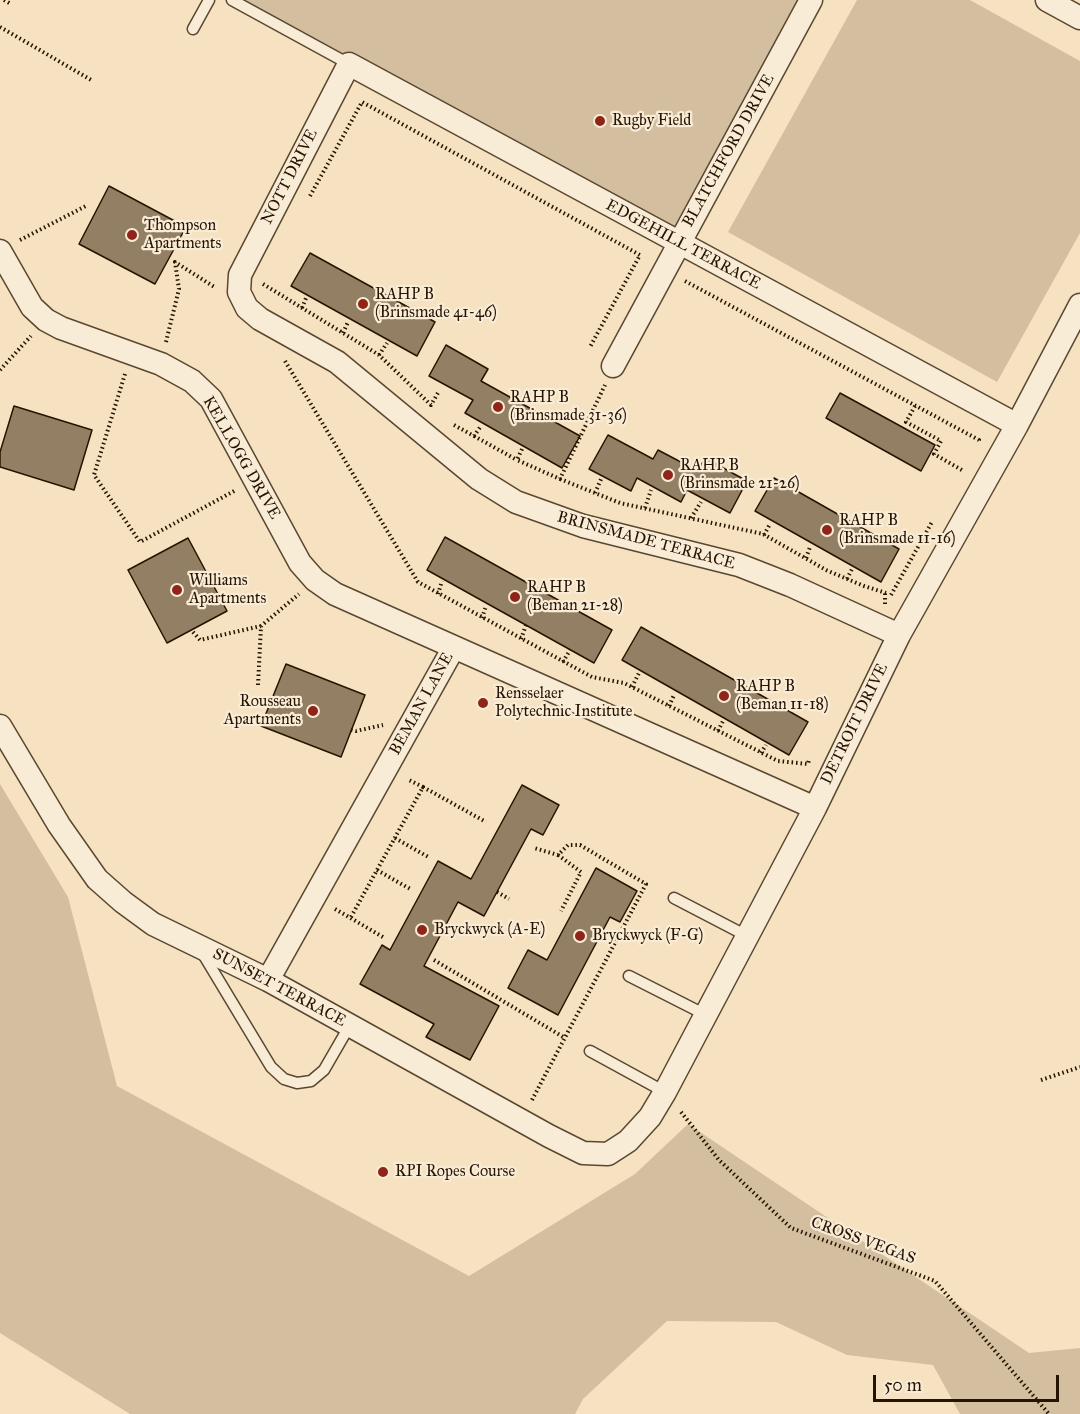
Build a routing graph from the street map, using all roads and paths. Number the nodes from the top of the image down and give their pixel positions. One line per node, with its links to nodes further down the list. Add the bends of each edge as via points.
1 (4, 0): 6 (path)
2 (209, 0): 9 (lane)
3 (232, 0): 10 (lane)
4 (811, 0): 14 (street, BLATCHFORD DRIVE)
5 (1047, 0): 7 (street)
6 (11, 4)
7 (1080, 18)
8 (0, 27): 11 (path)
9 (193, 29)
10 (349, 64): 14 (street, EDGEHILL TERRACE); 20 (street, NOTT DRIVE, via 240,276)
11 (93, 81)
12 (306, 203): 27 (path, via 362,102 640,255)
13 (86, 206): 15 (path)
14 (679, 243): 31 (street, BLATCHFORD DRIVE); 38 (street, EDGEHILL TERRACE)
15 (0, 251): 44 (street, KELLOGG DRIVE, via 32,307 46,320 161,364 192,381 212,399)
16 (267, 273): 17 (path)
17 (262, 283)
18 (679, 291): 35 (path, via 684,281)
19 (306, 298): 22 (path)
20 (243, 300): 23 (path, via 175,262 179,289); 70 (street, BRINSMADE TERRACE, via 260,319 337,362 479,479 516,502 582,526 739,565)
21 (1080, 305): 38 (street, DETROIT DRIVE)
22 (302, 308)
23 (171, 322)
24 (348, 322): 25 (path)
25 (343, 333)
26 (387, 343): 29 (path)
27 (590, 347)
28 (16, 353): 32 (path)
29 (379, 355)
30 (284, 360): 62 (path, via 418,582)
31 (614, 366): 45 (path)
32 (0, 370)
33 (119, 394): 44 (path, via 94,475 140,542)
34 (431, 405): 36 (path)
35 (915, 406): 42 (path, via 979,440); 47 (path, via 906,422 941,441 934,454 962,470)
36 (437, 411)
37 (448, 422): 40 (path)
38 (1017, 425): 64 (street, DETROIT DRIVE)
39 (482, 426): 40 (path)
40 (474, 436): 43 (path)
41 (522, 449): 43 (path)
42 (974, 450)
43 (516, 460): 45 (path)
44 (255, 479): 60 (street, KELLOGG DRIVE, via 300,563)
45 (560, 479): 49 (path)
46 (601, 479): 49 (path)
47 (956, 480)
48 (651, 490): 51 (path)
49 (595, 493): 51 (path)
50 (701, 502): 52 (path)
51 (645, 508): 52 (path)
52 (691, 518): 55 (path)
53 (933, 522): 63 (path)
54 (770, 524): 55 (path)
55 (764, 535): 57 (path)
56 (810, 547): 57 (path)
57 (806, 558): 59 (path)
58 (852, 569): 59 (path)
59 (847, 579): 63 (path)
60 (315, 580): 68 (path); 72 (street, KELLOGG DRIVE, via 335,594)
61 (441, 581): 62 (path)
62 (438, 594): 66 (path)
63 (891, 595): 64 (path)
64 (918, 601): 70 (street, DETROIT DRIVE)
65 (486, 606): 66 (path)
66 (482, 618): 71 (path)
67 (526, 625): 71 (path)
68 (261, 626): 69 (path, via 200,640); 76 (path)
69 (194, 632)
70 (899, 636): 90 (street, DETROIT DRIVE)
71 (520, 639): 74 (path)
72 (454, 647): 89 (street, BEMAN LANE); 109 (street, BEMAN LANE)
73 (570, 650): 74 (path)
74 (563, 662): 77 (path, via 592,677)
75 (640, 671): 77 (path)
76 (258, 685)
77 (632, 687): 79 (path)
78 (674, 695): 79 (path)
79 (669, 706): 82 (path)
80 (723, 721): 82 (path)
81 (0, 726): 106 (street, SUNSET TERRACE, via 59,825 97,879 153,924)
82 (718, 731): 84 (path)
83 (766, 745): 84 (path)
84 (761, 753): 86 (path, via 778,761)
85 (813, 753): 86 (path)
86 (808, 764): 89 (path)
87 (407, 773): 88 (path, via 410,780)
88 (423, 787): 91 (path); 92 (path)
89 (791, 797): 90 (street, BEMAN LANE)
90 (815, 808): 104 (street, DETROIT DRIVE)
91 (486, 822)
92 (395, 838): 95 (path); 96 (path)
93 (534, 848): 94 (path)
94 (558, 855): 101 (path, via 581,872); 112 (path, via 568,846 580,846 646,884)
95 (430, 858)
96 (377, 870): 97 (path); 103 (path)
97 (412, 890)
98 (497, 892): 100 (path)
99 (674, 898): 104 (lane)
100 (509, 899)
101 (561, 911)
102 (328, 914): 103 (path, via 336,908)
103 (351, 917): 105 (path)
104 (747, 936): 110 (street, DETROIT DRIVE)
105 (383, 937)
106 (198, 946): 109 (street, SUNSET TERRACE); 111 (lane, via 271,1067 284,1079 297,1083 311,1081 324,1070)
107 (434, 960): 112 (path)
108 (629, 976): 110 (lane)
109 (268, 981): 111 (street, SUNSET TERRACE)
110 (706, 1015): 116 (street, DETROIT DRIVE)
111 (350, 1026): 118 (street, SUNSET TERRACE, via 583,1153 608,1154)
112 (565, 1038): 117 (path)
113 (590, 1052): 116 (lane)
114 (1080, 1067): 115 (path)
115 (1041, 1080)
116 (665, 1092): 118 (street, DETROIT DRIVE, via 650,1117); 119 (path, CROSS VEGAS, via 719,1160 791,1228 935,1281)
117 (529, 1106)
118 (628, 1141)
119 (1049, 1414)

